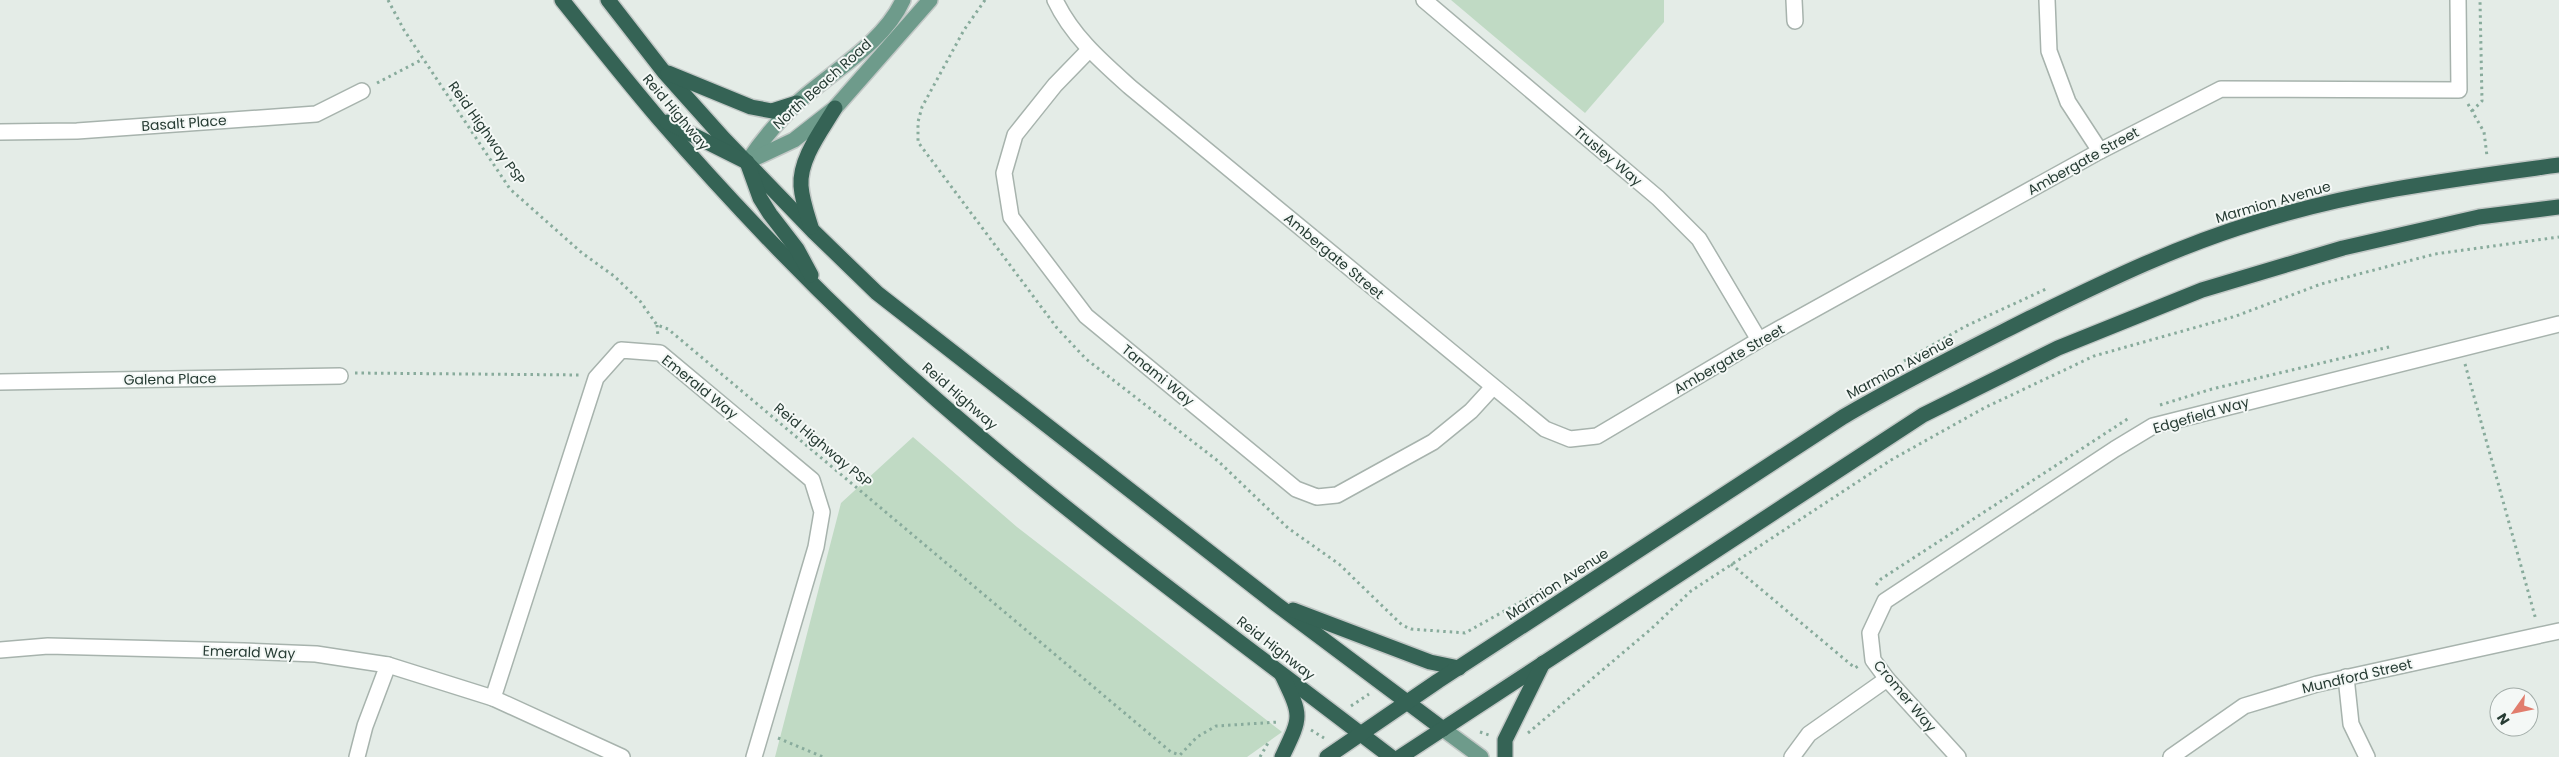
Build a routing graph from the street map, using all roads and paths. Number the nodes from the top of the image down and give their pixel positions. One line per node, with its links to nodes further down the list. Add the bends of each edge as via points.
1 (388, 0): 14 (path, Reid Highway PSP)
2 (562, 0): 20 (highway, Reid Highway)
3 (608, 0): 15 (highway, Reid Highway)
4 (903, 0): 17 (main road, North Beach Road, via 895,16 880,32)
5 (930, 0): 18 (main road, North Beach Road)
6 (1054, 0): 13 (street, Ambergate Street, via 1065,22)
7 (1424, 0): 30 (street, Trusley Way, via 1658,198 1699,239)
8 (1794, 0): 12 (street)
9 (2047, 0): 22 (street, via 2049,51 2068,102)
10 (2458, 0): 22 (street, Ambergate Street, via 2460,90 2221,89)
11 (2480, 0): 19 (path, via 2482,101)
12 (1795, 21)
13 (1089, 50): 35 (street, Ambergate Street, via 1130,88); 35 (street, Tanami Way, via 1055,85 1015,135 1004,173 1012,217 1086,316 1296,489 1316,497 1337,495 1433,442 1471,411)
14 (423, 60): 16 (path); 51 (path, Reid Highway PSP, via 510,189 582,253 614,276 640,301 657,325 668,329 1171,752 1180,755 1197,737 1216,726 1278,722)
15 (664, 72): 17 (highway, via 751,107 772,111); 23 (highway, Reid Highway)
16 (362, 91): 21 (street, Basalt Place, via 316,114)
17 (797, 103): 23 (main road, North Beach Road, via 765,135)
18 (835, 108): 23 (main road, North Beach Road, via 794,140); 26 (highway, via 806,160 800,184)
19 (2472, 112)
20 (657, 117): 23 (highway, via 713,148); 28 (highway, Reid Highway, via 718,186)
21 (0, 132)
22 (2100, 151): 30 (street, Ambergate Street)
23 (747, 162): 26 (highway, Reid Highway); 28 (highway, via 760,198 797,248)
24 (2559, 165): 45 (highway, Marmion Avenue, via 2413,184 2341,199 2182,247 2109,279 1903,382 1852,412)
25 (2559, 208): 42 (highway, via 2479,217 2343,248 2202,290 2058,348 1923,415)
26 (813, 231): 38 (highway, Reid Highway, via 877,294)
27 (2559, 237): 36 (path, via 2435,254 2321,284 2236,316 2094,356 1984,408 1891,460)
28 (820, 291): 46 (highway, Reid Highway, via 945,407 1052,495)
29 (2559, 324): 31 (street, Edgefield Way)
30 (1759, 340): 35 (street, Ambergate Street, via 1597,436 1570,439 1545,429)
31 (2460, 347): 37 (street, Edgefield Way, via 2153,426); 40 (path)
32 (340, 376): 33 (path, via 363,371 575,374); 34 (street, Galena Place)
33 (596, 378): 49 (street, Emerald Way); 53 (street, Emerald Way, via 621,350 660,353 812,480 822,512 816,547)
34 (0, 382)
35 (1493, 387)
36 (1732, 564): 44 (path, via 1856,668); 55 (path, via 1691,591)
37 (1885, 601): 48 (street, Cromer Way, via 1870,633 1873,660)
38 (1276, 604): 45 (highway, via 1430,662); 50 (highway, Reid Highway)
39 (2559, 631): 40 (street, Mundford Street)
40 (2540, 635): 47 (street, Mundford Street)
41 (0, 650): 43 (street, Emerald Way, via 48,646 244,651 316,654)
42 (1544, 662): 52 (highway); 66 (highway, via 1505,740)
43 (388, 665): 49 (street, Emerald Way); 57 (street)
44 (1860, 665)
45 (1459, 668): 50 (highway, Marmion Avenue)
46 (1281, 672): 51 (highway, via 1298,708); 54 (highway, Reid Highway)
47 (2346, 677): 69 (street, Mundford Street, via 2244,706); 70 (street, via 2351,724)
48 (1887, 679): 67 (street, via 1809,734); 68 (street, Cromer Way)
49 (493, 698): 58 (street, Emerald Way)
50 (1407, 702): 52 (highway, Reid Highway); 54 (highway, Marmion Avenue)
51 (1297, 726): 56 (path, Reid Highway PSP, via 1315,731); 61 (highway)
52 (1442, 729): 64 (highway); 65 (main road)
53 (760, 730): 59 (street, Emerald Way); 60 (path)
54 (1361, 734): 62 (highway, Marmion Avenue); 63 (highway, Reid Highway)
55 (1524, 737)
56 (1324, 738)
57 (357, 757)
58 (622, 757)
59 (754, 757)
60 (823, 757)
61 (1282, 757)
62 (1327, 757)
63 (1392, 757)
64 (1400, 757)
65 (1481, 757)
66 (1505, 757)
67 (1792, 757)
68 (1958, 757)
69 (2171, 757)
70 (2366, 757)

